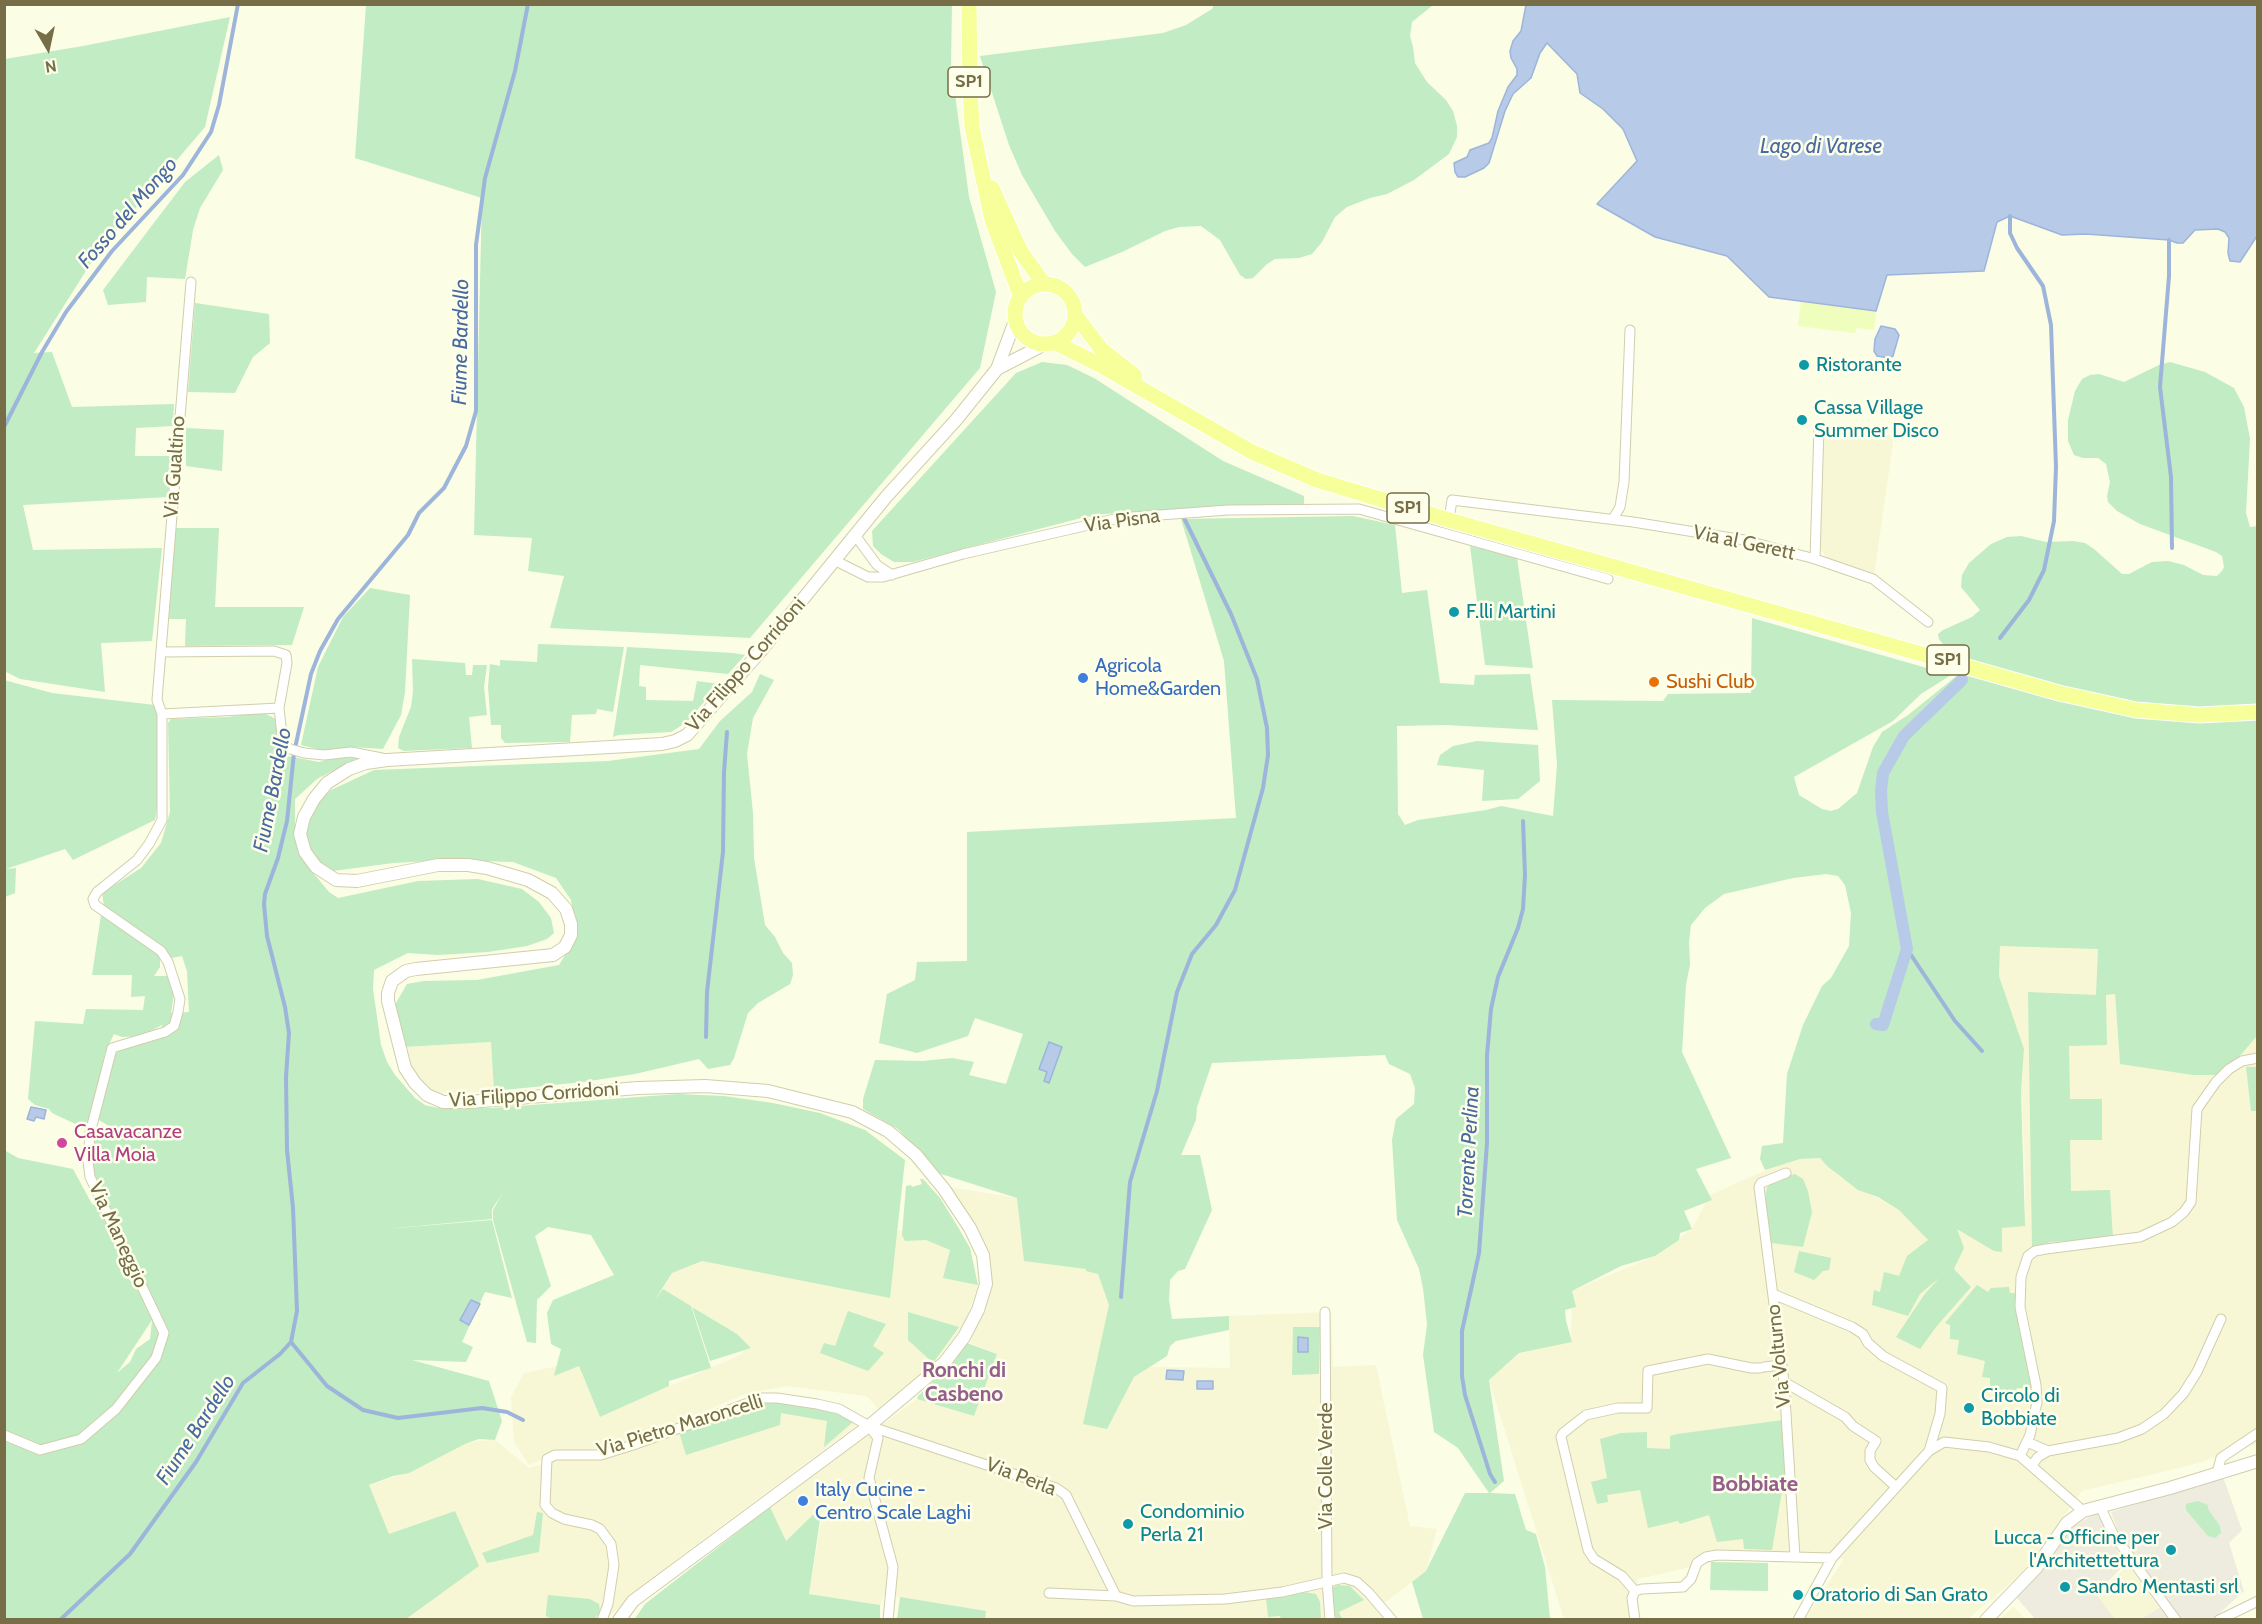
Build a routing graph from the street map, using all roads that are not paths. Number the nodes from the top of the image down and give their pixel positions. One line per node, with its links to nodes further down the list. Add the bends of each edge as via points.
1 (969, 4): 2 (main road, SP1, via 969,88)
2 (978, 158): 4 (main road, SP1, via 1021,252); 5 (main road, SP1, via 992,220)
3 (191, 282): 21 (street, Via Gualtino)
4 (1044, 284): 5 (main road); 6 (main road, SP1, via 1067,293)
5 (1021, 297): 7 (main road, via 1015,308)
6 (1076, 316): 9 (main road, via 1070,332); 11 (main road, SP1, via 1102,350)
7 (1015, 321): 9 (main road, SP1, via 1025,337); 10 (street, Via Filippo Corridoni)
8 (1630, 330): 13 (street, via 1624,482 1620,507)
9 (1049, 344): 10 (street, Via Filippo Corridoni); 11 (main road, SP1, via 1100,365)
10 (997, 369): 15 (street, Via Filippo Corridoni)
11 (1183, 412): 14 (main road, SP1, via 1252,452 1317,480)
12 (1819, 427): 16 (street, Via al Gerett)
13 (1613, 519): 14 (street, Via al Gerett, via 1452,500); 16 (street, Via al Gerett, via 1744,540)
14 (1449, 520): 23 (main road, SP1, via 2059,693 2136,710 2199,715)
15 (855, 535): 17 (street, Via Filippo Corridoni); 18 (street, via 877,565)
16 (1815, 559): 20 (street, via 1873,579)
17 (834, 560): 18 (street, Via Pisna, via 868,578); 25 (street, Via Filippo Corridoni, via 698,724 675,741)
18 (892, 575): 19 (street, Via Pisna, via 963,554 1119,518 1228,510 1359,509)
19 (1608, 579)
20 (1928, 622)
21 (161, 652): 22 (street, via 274,651 286,655); 24 (street, Via Gualtino, via 158,700)
22 (279, 708): 24 (street); 25 (street, via 283,744 290,749 324,755 351,752)
23 (2258, 712)
24 (162, 714): 35 (street, Via Maneggio, via 162,820 137,860 93,899 95,905 161,951 176,980 178,1012 174,1026 165,1032 112,1048 90,1133 88,1161 90,1177 164,1333 156,1358 116,1409 81,1439 40,1450)
25 (387, 760): 33 (street, Via Filippo Corridoni, via 360,765 338,775 314,799 300,834 305,852 316,867 342,882 438,865 487,868 528,880 552,893 566,909 571,924 569,940 553,955 416,969 392,981 388,1000 405,1068 427,1095 443,1102 469,1102 675,1085 768,1091 852,1112 888,1131 916,1155 944,1189 983,1255 986,1284 978,1310 945,1362)
26 (2258, 1058): 36 (street, via 2229,1069 2197,1109 2191,1202 2184,1212 2140,1238 2046,1249 2028,1256 2020,1277 2020,1307 2037,1402)
27 (1786, 1173): 28 (street, Via Volturno, via 1759,1187)
28 (1773, 1294): 31 (street, Via Volturno); 37 (street, via 1852,1327 1883,1356 1942,1388 1940,1414)
29 (1325, 1312): 48 (street, Via Colle Verde)
30 (2221, 1319): 38 (street, via 2197,1372 2164,1414 2142,1429 2118,1438)
31 (1781, 1365): 32 (street, Via Volturno); 49 (street, via 1751,1368 1708,1359 1648,1371 1647,1408 1618,1408 1586,1415 1563,1433 1588,1550)
32 (1784, 1382): 43 (street, via 1845,1417 1876,1441 1870,1460); 46 (street, Via Volturno)
33 (868, 1425): 51 (street, Via Perla, via 1056,1488 1066,1495); 53 (street, Via Pietro Maroncelli, via 839,1409 762,1398 601,1455 555,1455 547,1459 545,1505 564,1519 600,1529 611,1544 614,1565); 54 (street, Via Filippo Corridoni, via 633,1601); 55 (street, via 878,1438 869,1478 892,1566)
34 (2258, 1433): 42 (street, via 2221,1458)
35 (4, 1435)
36 (2027, 1442): 38 (street); 39 (street)
37 (1929, 1451): 39 (street, via 1944,1442 1965,1443); 43 (street)
38 (2048, 1451): 41 (street)
39 (2020, 1456): 41 (street)
40 (2258, 1461): 42 (street)
41 (2032, 1465): 45 (street)
42 (2217, 1473): 44 (street)
43 (1896, 1486): 47 (street)
44 (2100, 1506): 45 (street); 61 (street, via 2113,1534)
45 (2083, 1511): 60 (street, via 2067,1523 2036,1568)
46 (1795, 1557): 47 (street); 49 (street, via 1706,1557 1697,1563 1683,1587)
47 (1832, 1558): 59 (street)
48 (1327, 1580): 51 (street, via 1282,1592 1225,1599 1133,1601); 56 (street, Via Colle Verde); 57 (street, via 1344,1578 1356,1582)
49 (1635, 1591): 58 (street)
50 (1049, 1593): 51 (street)
51 (1116, 1596)
52 (2258, 1601): 62 (street)
53 (602, 1620)
54 (619, 1620)
55 (888, 1620)
56 (1330, 1620)
57 (1392, 1620)
58 (1635, 1620)
59 (1798, 1620)
60 (1986, 1620)
61 (2176, 1620)
62 (2219, 1620)

